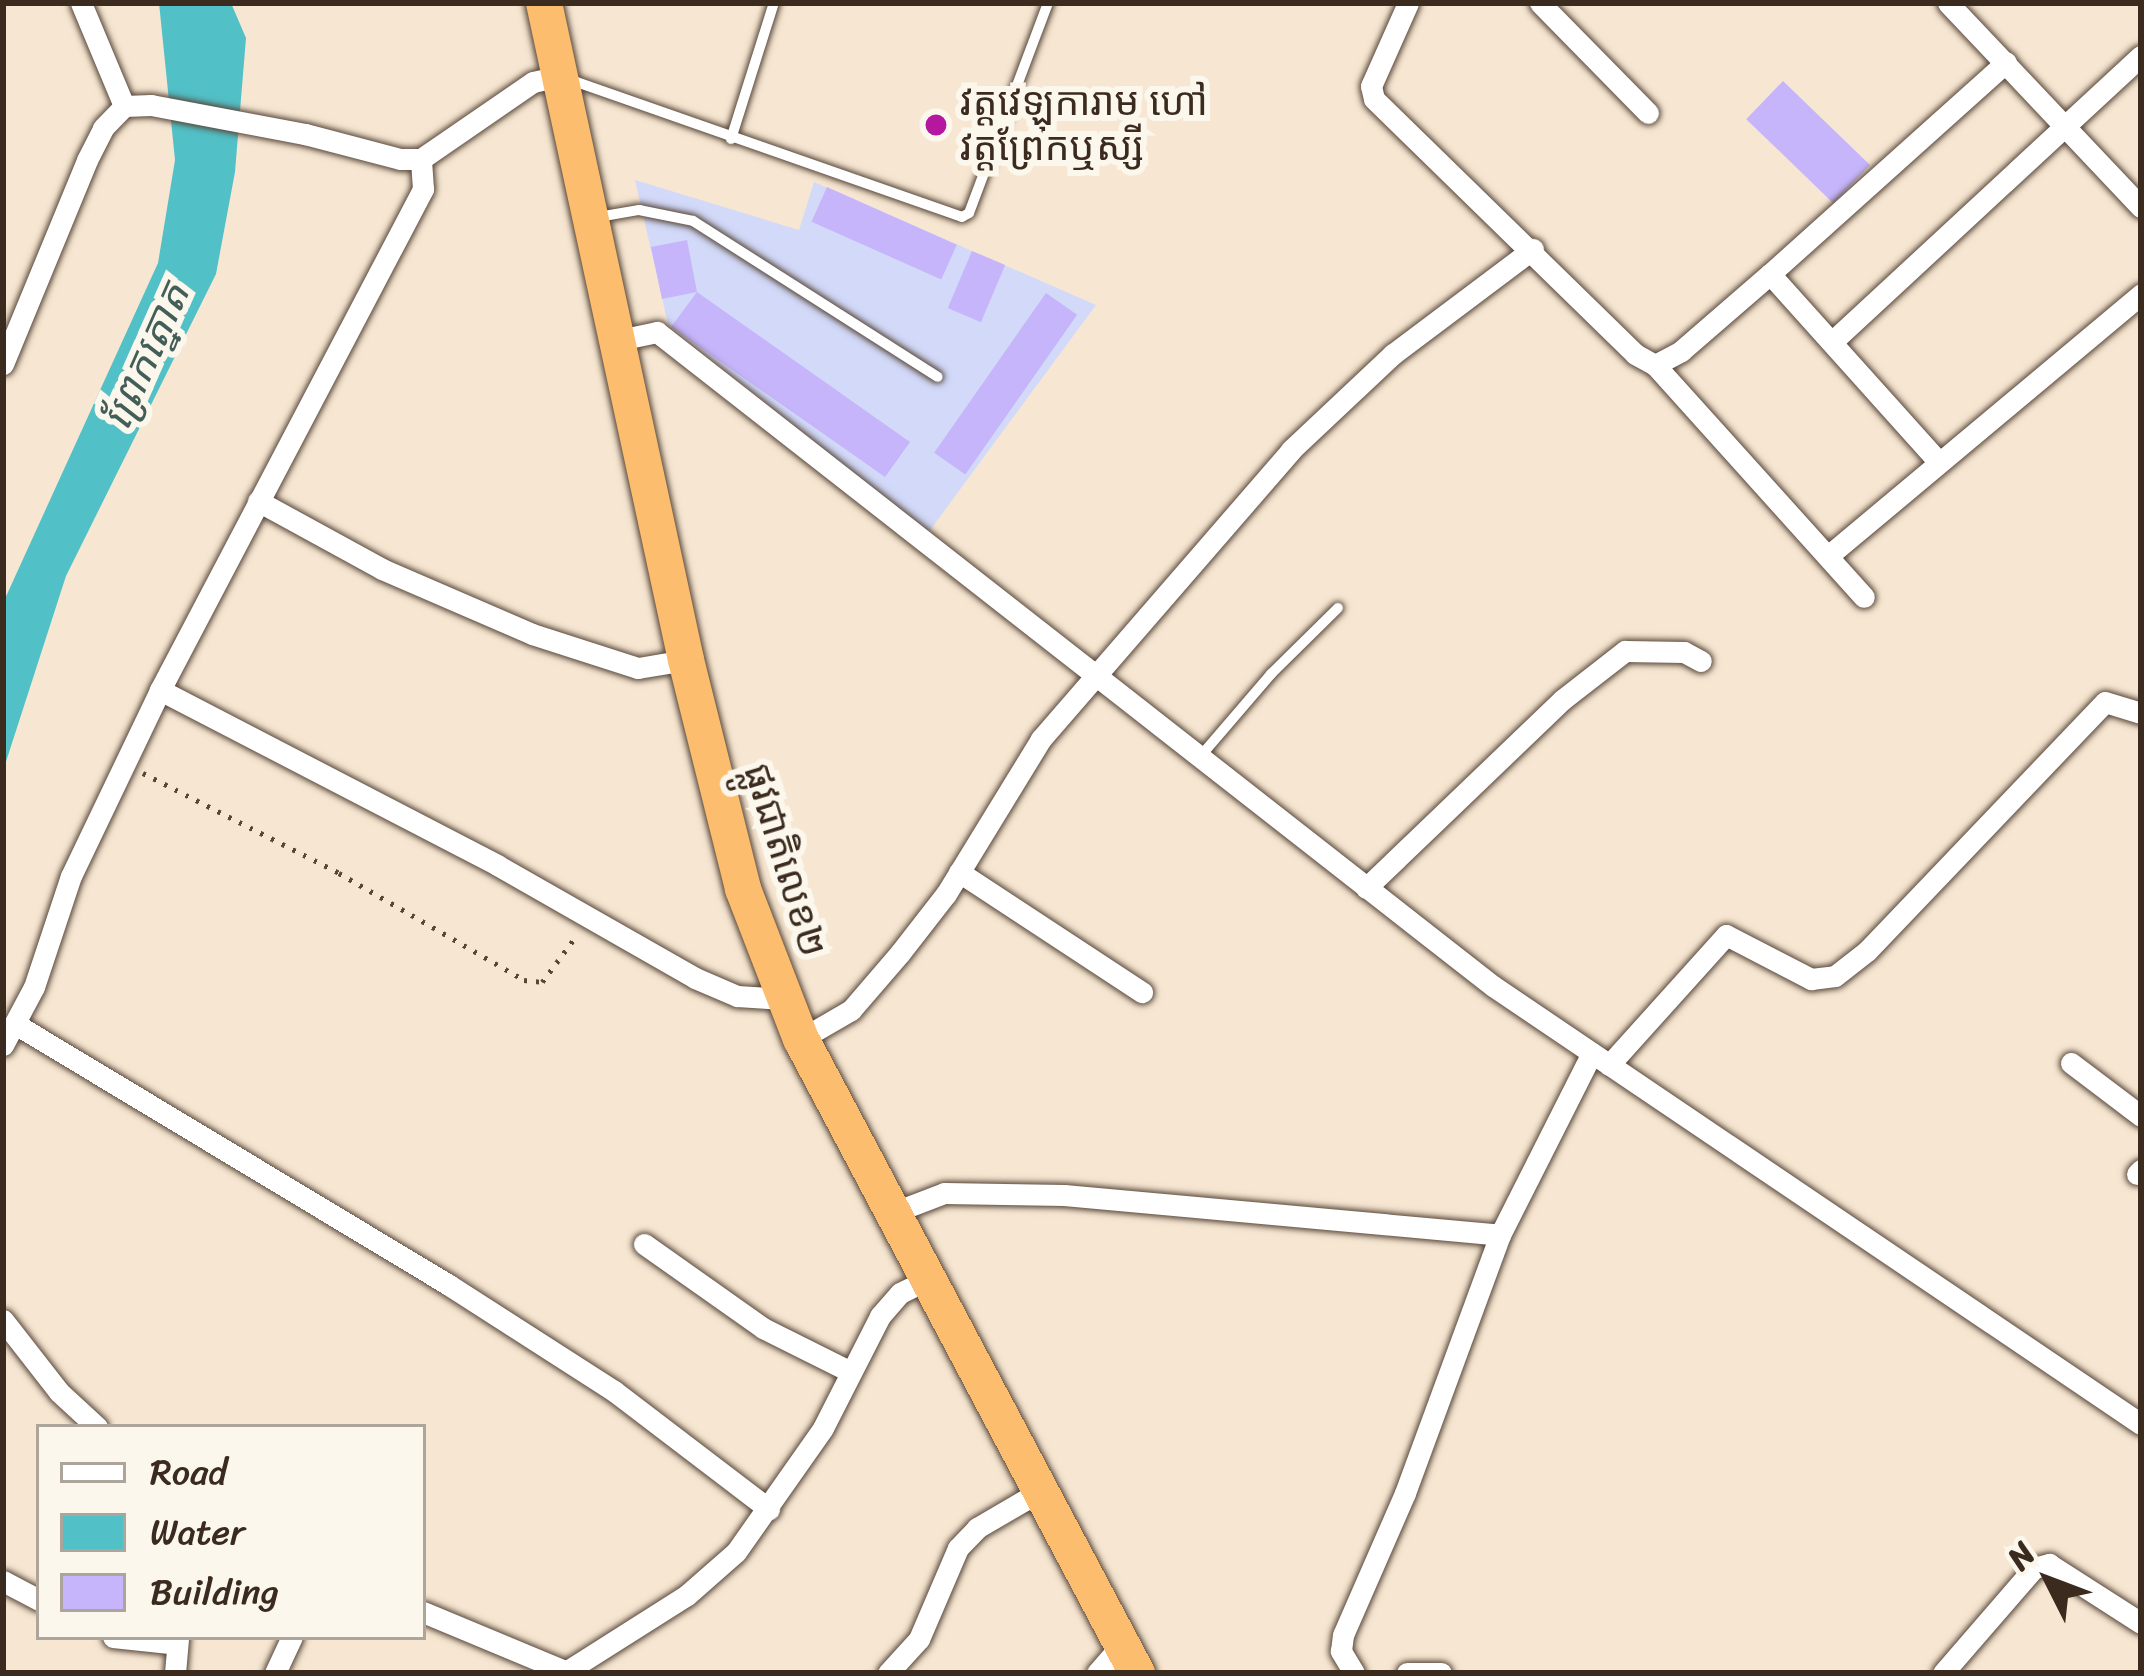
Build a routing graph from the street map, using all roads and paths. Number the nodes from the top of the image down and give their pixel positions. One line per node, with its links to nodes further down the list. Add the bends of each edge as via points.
1 (81, 3): 11 (street)
2 (544, 3): 10 (highway, ផ្លូវជាតិលេខ២)
3 (774, 3): 14 (lane)
4 (1048, 3): 14 (lane, via 962,217)
5 (1408, 3): 18 (street, via 1371,86 1374,99)
6 (1540, 3): 12 (street)
7 (1948, 3): 9 (street)
8 (2141, 56): 13 (street)
9 (2006, 62): 13 (street); 19 (street)
10 (558, 76): 14 (lane); 15 (street, via 533,82); 17 (highway, ផ្លូវជាតិលេខ២)
11 (124, 106): 15 (street, via 151,104); 22 (street, via 103,128)
12 (1648, 113)
13 (2068, 127): 16 (street); 24 (street)
14 (731, 139)
15 (422, 159): 29 (street, via 424,189)
16 (2141, 208)
17 (590, 218): 23 (highway, ផ្លូវជាតិលេខ២); 27 (lane, via 639,210 693,221)
18 (1533, 249): 26 (street); 35 (street, via 1393,354 1291,450)
19 (1770, 274): 24 (street); 26 (street)
20 (3, 293): 22 (street)
21 (2141, 294): 28 (street)
22 (26, 306): 25 (street)
23 (619, 340): 33 (highway, ផ្លូវជាតិលេខ២); 35 (street, via 657,332)
24 (1834, 340): 28 (street)
25 (3, 364)
26 (1655, 365): 30 (street)
27 (938, 377)
28 (1938, 461): 30 (street)
29 (259, 501): 33 (street, via 382,569 532,634 638,668); 36 (street)
30 (1828, 556): 31 (street)
31 (1864, 597)
32 (1338, 608): 38 (lane)
33 (686, 660): 44 (highway, ផ្លូវជាតិលេខ២, via 743,889)
34 (1701, 662): 41 (street, via 1684,652 1625,651 1562,700)
35 (1094, 676): 38 (street); 40 (street, via 1041,739)
36 (160, 689): 39 (street); 42 (street)
37 (2141, 713): 48 (street, via 2105,701 1835,976 1811,979 1726,935)
38 (1199, 758): 41 (street)
39 (124, 764): 42 (path, via 339,873 524,980 542,982); 45 (street, via 71,876)
40 (959, 872): 43 (street); 46 (street, via 851,1010)
41 (1366, 888): 48 (street)
42 (587, 920): 44 (street, via 737,996)
43 (1142, 992)
44 (784, 999): 46 (highway, ផ្លូវជាតិលេខ២)
45 (17, 1024): 47 (street); 60 (street, via 614,1391)
46 (801, 1039): 51 (highway, ផ្លូវជាតិលេខ២)
47 (3, 1045)
48 (1600, 1060): 52 (street); 58 (street)
49 (2071, 1063): 50 (street)
50 (2141, 1116)
51 (892, 1213): 52 (street, via 944,1192 1064,1195); 54 (highway, ផ្លូវជាតិលេខ២)
52 (1500, 1235): 74 (street, via 1343,1636 1341,1651)
53 (644, 1244): 56 (street, via 764,1328)
54 (927, 1280): 56 (street, via 900,1293); 59 (highway, ផ្លូវជាតិលេខ២)
55 (3, 1320): 57 (street)
56 (849, 1371): 60 (street, via 823,1429)
57 (94, 1424)
58 (2141, 1424)
59 (1042, 1490): 67 (highway, ផ្លូវជាតិលេខ២); 72 (street, via 958,1548 919,1639)
60 (769, 1509): 69 (street, via 687,1595)
61 (3, 1581): 62 (street)
62 (36, 1598)
63 (426, 1613): 69 (street)
64 (2141, 1623): 68 (street, via 2049,1564 2034,1568)
65 (177, 1640): 70 (street)
66 (291, 1640): 71 (street)
67 (1129, 1659): 73 (street)
68 (1949, 1671)
69 (564, 1672)
70 (175, 1673)
71 (275, 1673)
72 (888, 1673)
73 (1097, 1673)
74 (1354, 1673)
75 (1406, 1673): 76 (street)
76 (1441, 1673)

